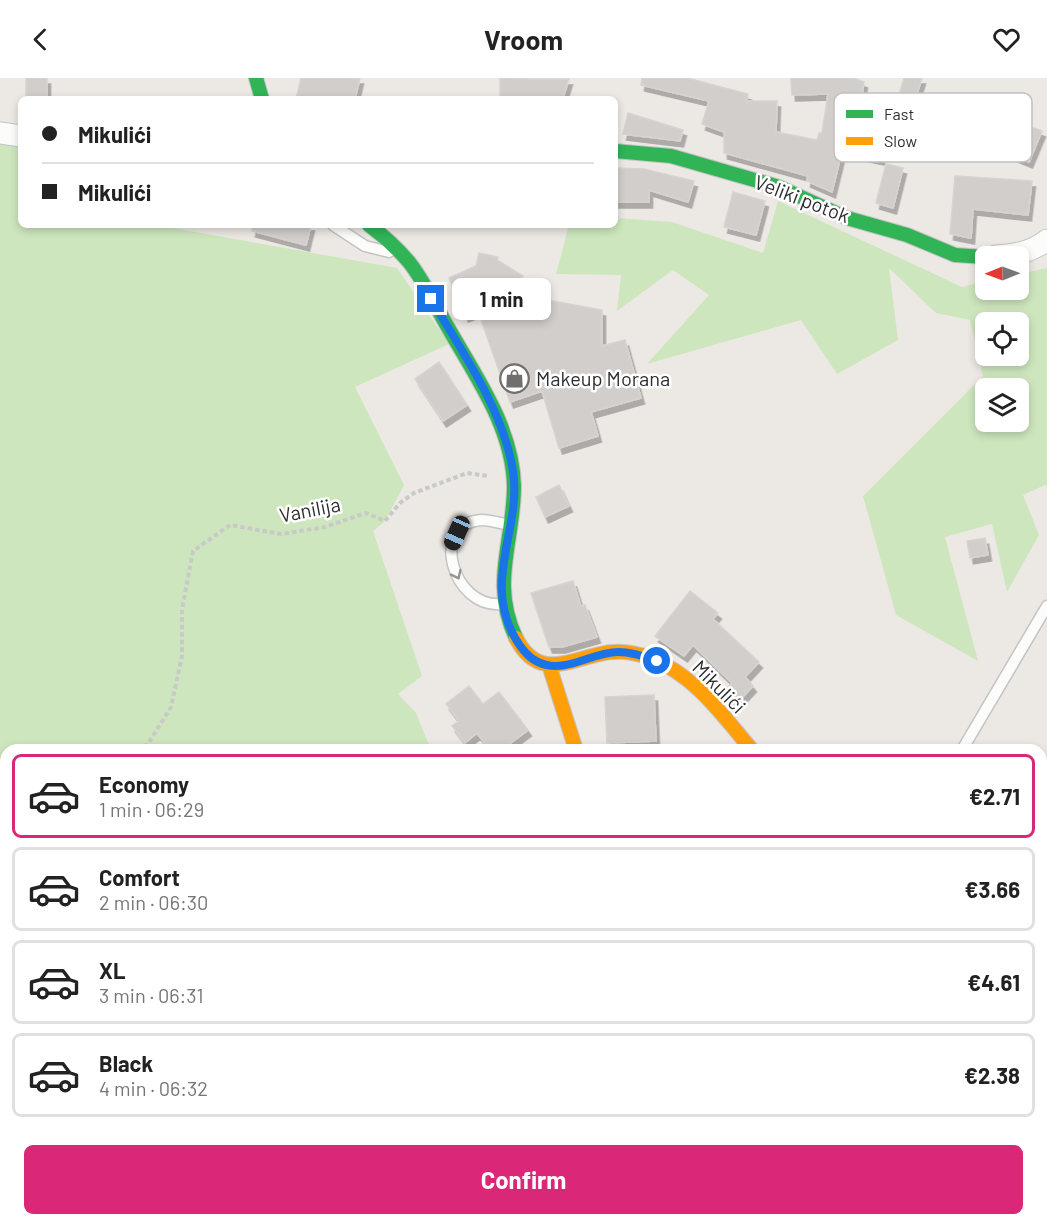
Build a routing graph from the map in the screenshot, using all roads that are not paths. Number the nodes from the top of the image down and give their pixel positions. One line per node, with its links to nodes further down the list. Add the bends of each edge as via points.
1 (256, 78): 2 (street)
2 (261, 96)
3 (0, 133): 4 (street)
4 (18, 136)
5 (618, 151): 11 (street, Veliki potok, via 671,156 778,187 847,218 903,234 955,255)
6 (338, 228): 10 (lane, via 365,246)
7 (372, 228): 10 (street)
8 (1047, 240): 9 (street)
9 (1029, 250)
10 (404, 256): 12 (street, via 469,362 494,412 513,470)
11 (975, 256)
12 (509, 525): 13 (street, via 502,569); 13 (lane, one-way to 13, via 482,520 463,526 450,555 461,583 472,597 484,604)
13 (503, 604): 15 (street, via 512,632 525,652 540,664)
14 (1047, 606): 18 (lane)
15 (549, 665): 16 (street); 17 (street, Mikulići, via 617,652 657,661 683,675 721,711)
16 (574, 744)
17 (747, 744)
18 (966, 744)

